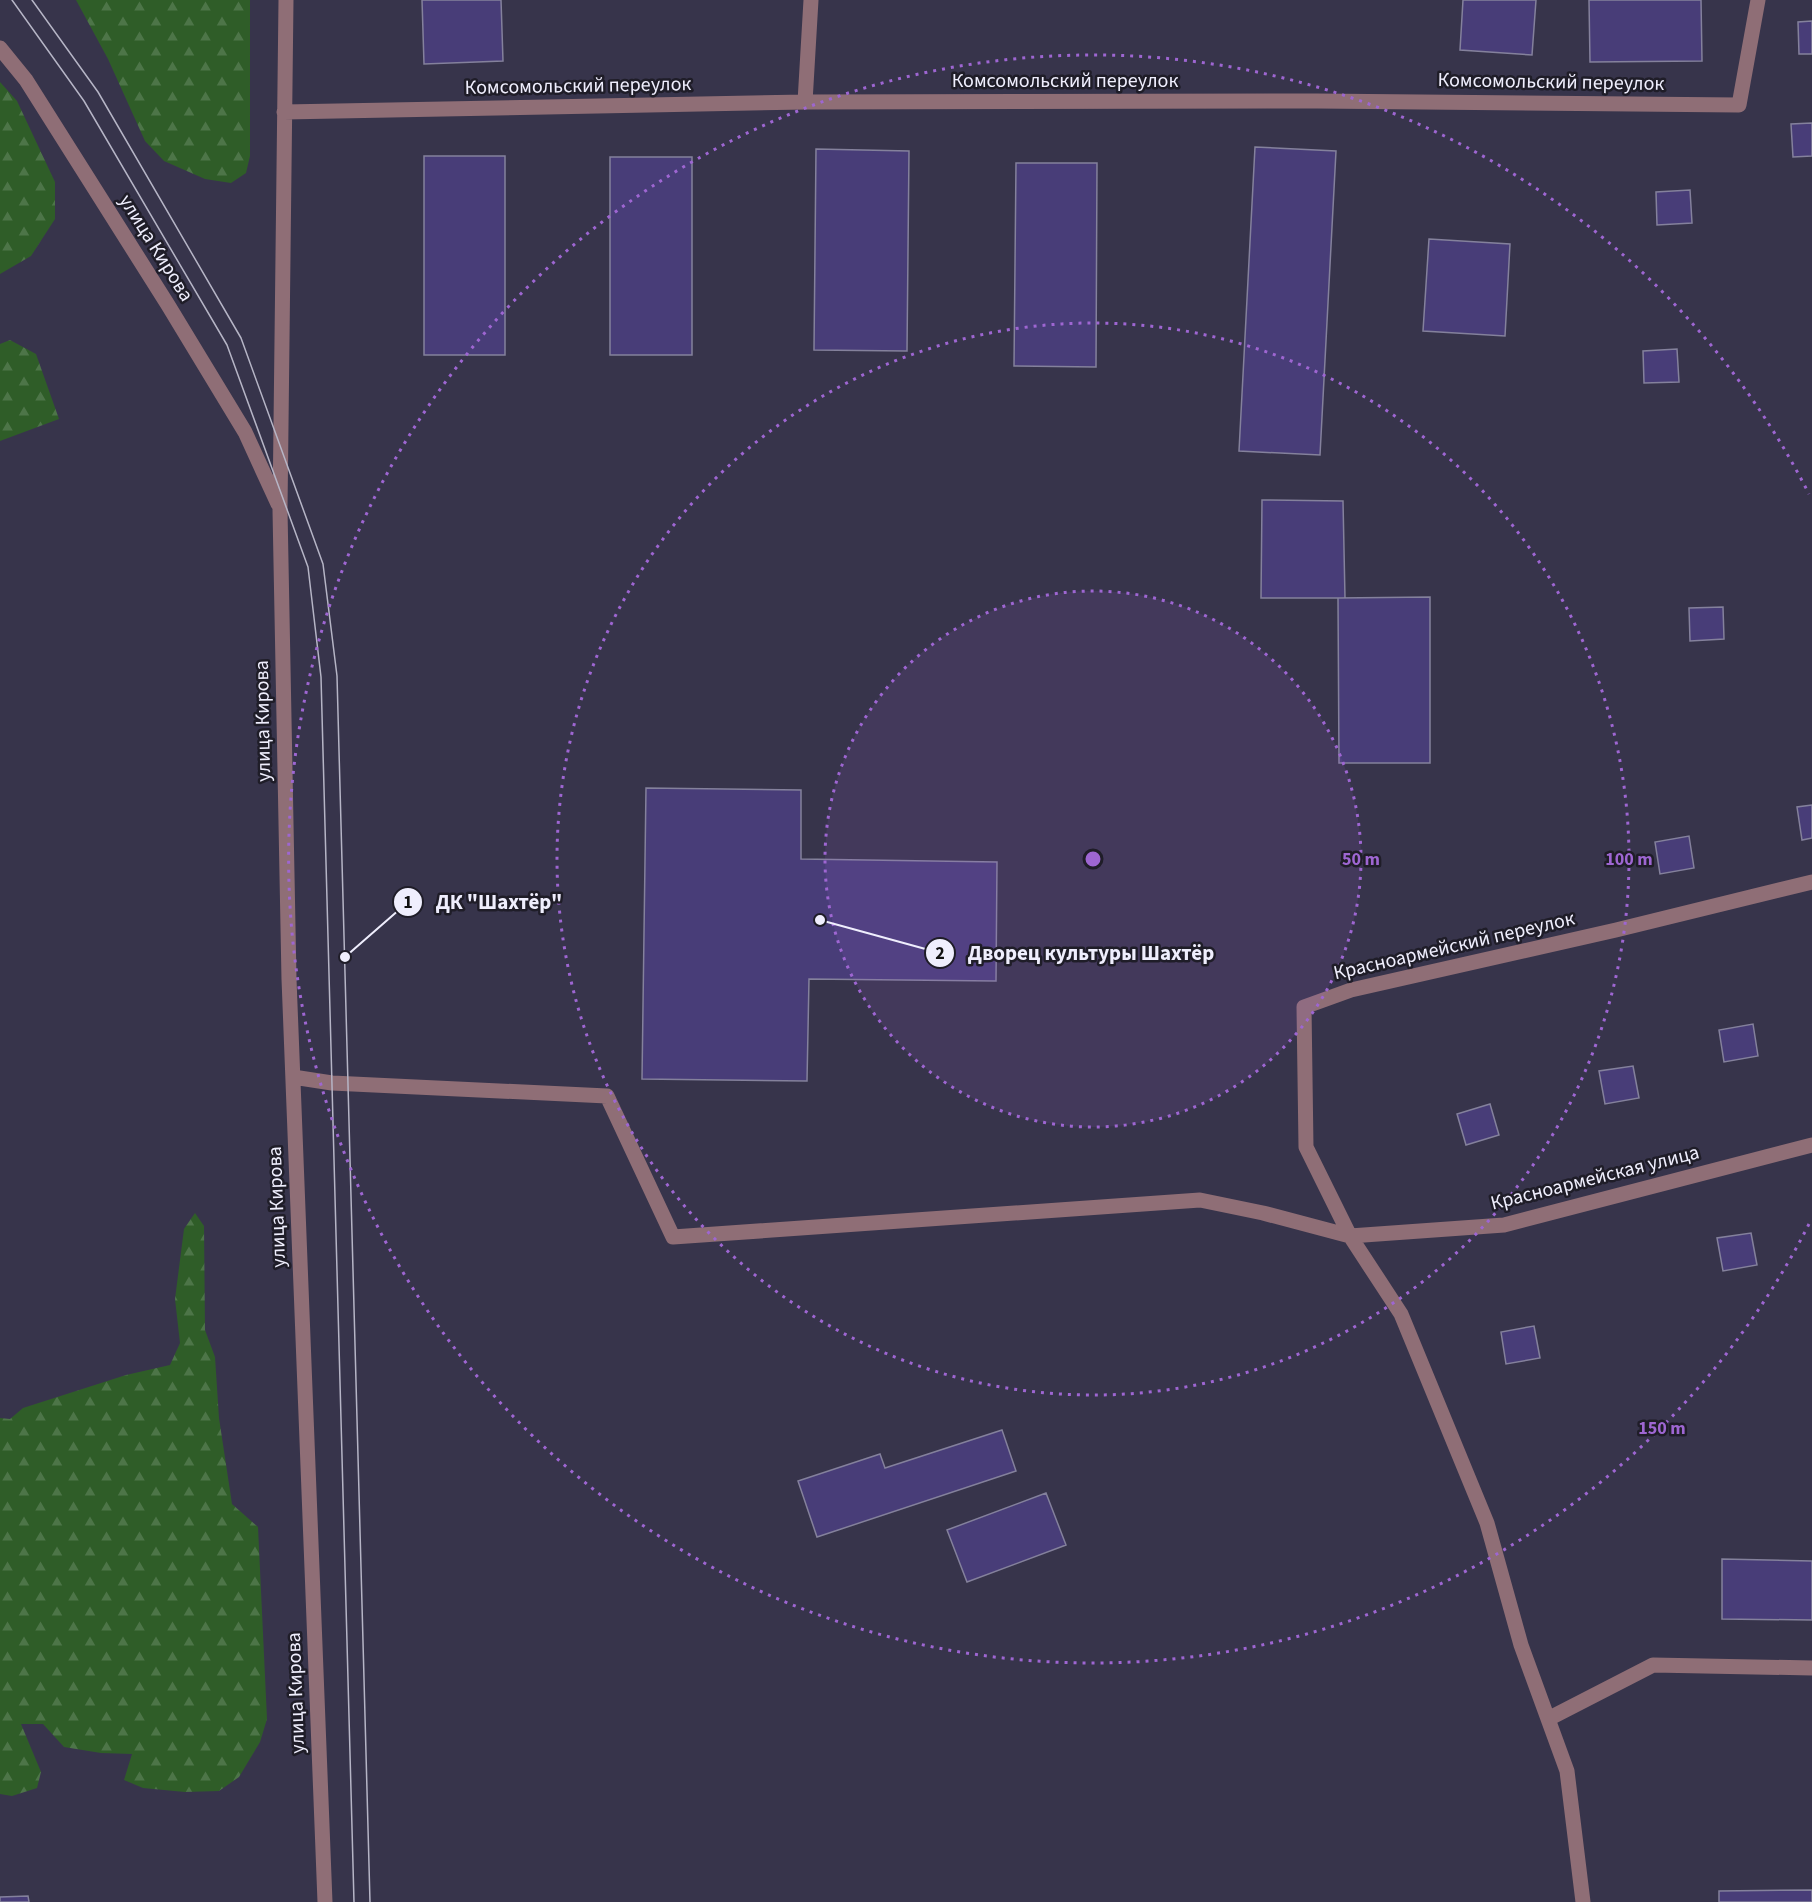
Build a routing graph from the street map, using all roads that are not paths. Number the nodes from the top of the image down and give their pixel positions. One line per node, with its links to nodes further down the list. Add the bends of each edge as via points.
1 (286, 0): 6 (street, улица Кирова)
2 (811, 0): 5 (street)
3 (1758, 0): 5 (street, Комсомольский переулок, via 1739,105 1317,100)
4 (0, 48): 7 (street, улица Кирова, via 26,80 186,334 245,432)
5 (805, 102): 6 (street, Комсомольский переулок)
6 (284, 112): 7 (street, улица Кирова)
7 (280, 510): 9 (street, улица Кирова)
8 (1812, 882): 11 (street, Красноармейский переулок, via 1351,990 1304,1007 1306,1147)
9 (293, 1077): 11 (street, Красноармейская улица, via 332,1083 607,1096 673,1237 1200,1200); 14 (street, улица Кирова)
10 (1812, 1145): 11 (street, Красноармейская улица, via 1504,1225)
11 (1350, 1236): 13 (street, via 1401,1314 1483,1512 1521,1645)
12 (1812, 1668): 13 (street, via 1653,1665)
13 (1548, 1719): 15 (street, via 1567,1771)
14 (325, 1902)
15 (1583, 1902)

